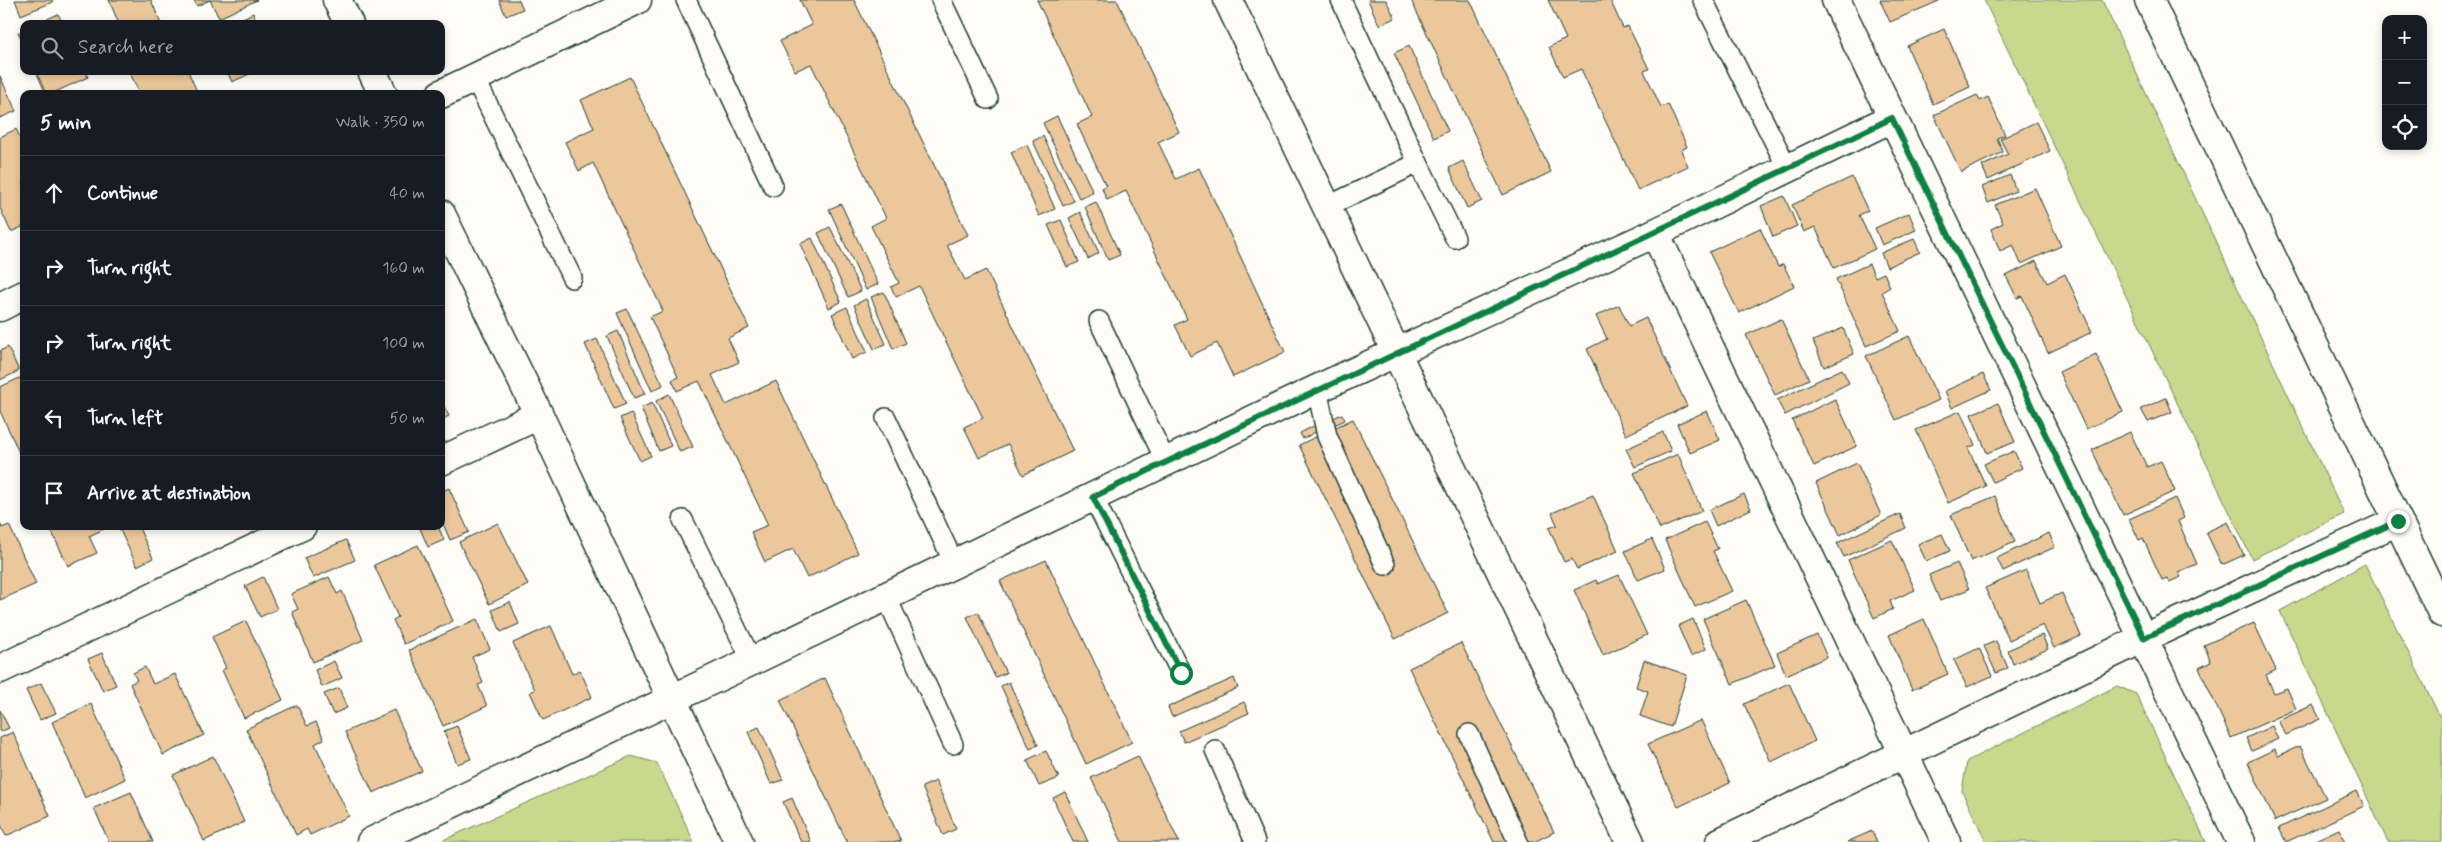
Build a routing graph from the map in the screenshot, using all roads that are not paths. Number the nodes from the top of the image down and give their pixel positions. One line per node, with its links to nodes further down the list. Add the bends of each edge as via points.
1 (337, 0): 10 (street)
2 (637, 0): 12 (street)
3 (686, 0): 19 (lane)
4 (942, 0): 15 (lane)
5 (1228, 0): 20 (street)
6 (1341, 0): 17 (lane)
7 (1703, 0): 18 (lane)
8 (1836, 0): 16 (street)
9 (2149, 0): 36 (street)
10 (347, 20)
11 (374, 75): 13 (street)
12 (475, 78): 14 (street); 24 (lane)
13 (381, 90)
14 (445, 92)
15 (988, 99)
16 (1892, 118): 18 (street); 42 (street)
17 (1418, 163): 20 (lane); 23 (lane)
18 (1788, 169): 22 (street)
19 (773, 186)
20 (1326, 207): 28 (street)
21 (445, 222): 30 (street)
22 (1655, 233): 28 (street); 50 (street)
23 (1456, 238)
24 (572, 278)
25 (20, 297): 26 (street)
26 (0, 307)
27 (1099, 321): 33 (lane)
28 (1395, 353): 29 (street); 55 (street)
29 (1317, 389): 33 (street); 39 (lane, via 1327,436)
30 (539, 415): 32 (street); 46 (street)
31 (886, 418): 38 (lane)
32 (445, 459)
33 (1166, 462): 34 (street)
34 (1093, 497): 38 (street); 45 (lane)
35 (683, 520): 43 (lane)
36 (2398, 521): 41 (street); 42 (street)
37 (294, 530): 44 (street)
38 (954, 564): 40 (street)
39 (1385, 565)
40 (886, 596): 43 (street); 48 (lane)
41 (2442, 613)
42 (2144, 638): 50 (street); 58 (street)
43 (752, 661): 46 (street)
44 (0, 669)
45 (1181, 673)
46 (671, 700): 51 (street); 52 (street)
47 (1469, 734): 54 (lane)
48 (953, 744)
49 (1215, 750): 53 (lane)
50 (1905, 754): 56 (street); 57 (street)
51 (371, 842)
52 (740, 842)
53 (1255, 842)
54 (1518, 842)
55 (1630, 842)
56 (1720, 842)
57 (1946, 842)
58 (2241, 842)

